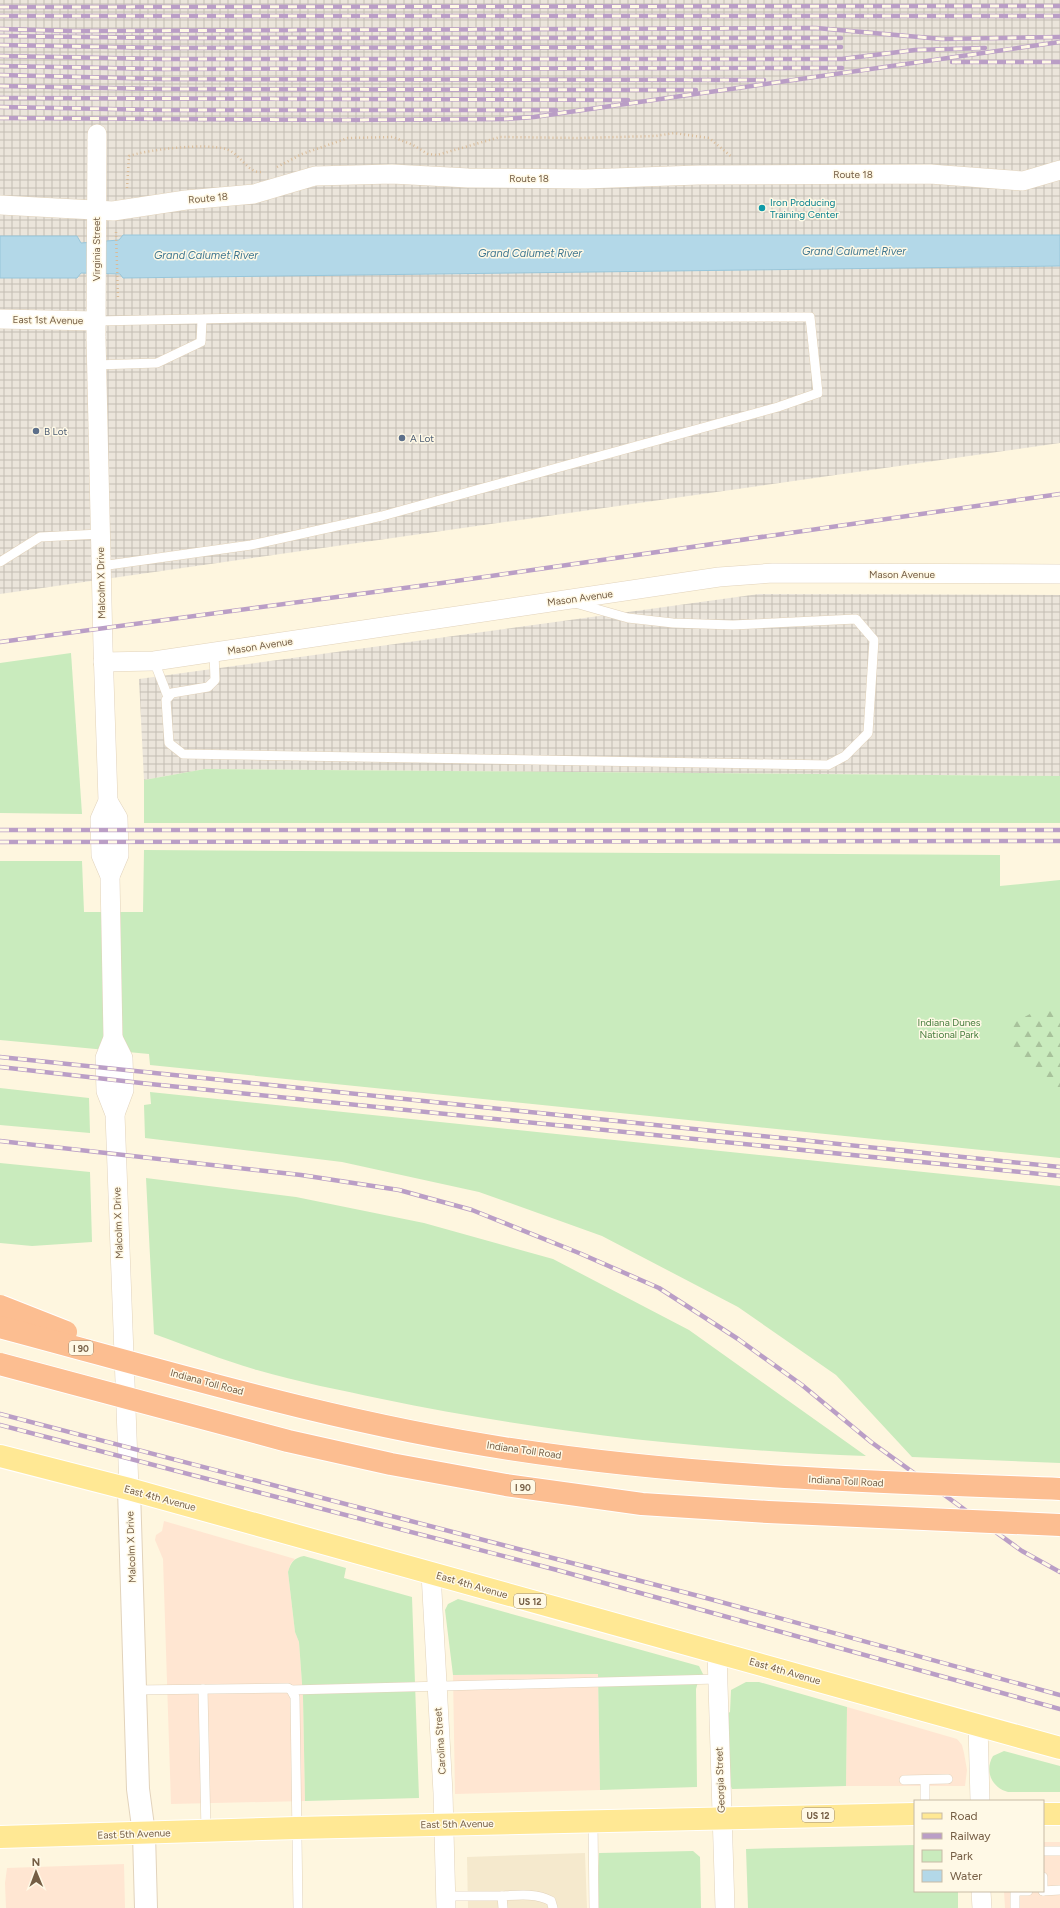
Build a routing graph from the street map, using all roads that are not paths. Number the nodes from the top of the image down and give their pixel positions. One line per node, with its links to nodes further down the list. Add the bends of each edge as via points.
1 (97, 134): 4 (street, Virginia Street)
2 (1060, 170): 4 (street, Route 18, via 1023,181 930,174 698,175 585,179 468,178 392,174 315,176 254,194)
3 (0, 205): 4 (street, Route 18)
4 (96, 211): 7 (street, Virginia Street)
5 (0, 319): 7 (street, East 1st Avenue)
6 (202, 320): 7 (lane); 8 (lane, via 202,342 157,363); 11 (lane, via 810,317 818,394 382,516 251,546)
7 (96, 321): 8 (street, Virginia Street)
8 (96, 365): 9 (street, Malcolm X Drive)
9 (100, 534): 10 (lane, via 40,537); 11 (street, Malcolm X Drive)
10 (0, 562)
11 (101, 566): 16 (street, Malcolm X Drive)
12 (1060, 574): 13 (street, Mason Avenue, via 773,573 719,577)
13 (564, 600): 14 (street, Mason Avenue); 17 (lane, via 628,618 673,623 733,625 856,619 874,640 868,733 845,756 828,765 183,754 169,743 166,700)
14 (214, 652): 15 (street, Mason Avenue); 17 (lane, via 215,680 208,688 172,693)
15 (154, 661): 16 (street, Mason Avenue); 17 (lane)
16 (103, 662): 25 (street, Malcolm X Drive, via 108,801 118,818 119,855 110,876 113,1038 123,1058 124,1084 115,1114)
17 (168, 697)
18 (0, 1306): 21 (highway, bridge)
19 (0, 1326): 21 (highway, Indiana Toll Road / I 90, bridge)
20 (0, 1364): 23 (highway, I 90, bridge)
21 (162, 1370): 26 (highway, Indiana Toll Road / I 90, bridge, via 295,1406 398,1429 509,1449 615,1463 770,1477)
22 (0, 1380): 23 (highway, bridge)
23 (165, 1409): 27 (highway, I 90, bridge, via 288,1442 391,1464 506,1485 642,1504)
24 (0, 1456): 25 (main road, East 4th Avenue / US 12)
25 (129, 1489): 28 (main road, East 4th Avenue / US 12); 33 (street, Malcolm X Drive)
26 (1060, 1489)
27 (1060, 1525)
28 (431, 1573): 29 (main road, East 4th Avenue / US 12); 31 (street, Carolina Street)
29 (716, 1653): 30 (street, Georgia Street); 35 (main road, East 4th Avenue / US 12)
30 (717, 1678): 31 (lane); 45 (street, Georgia Street)
31 (436, 1686): 34 (lane); 47 (street, Carolina Street)
32 (203, 1689): 33 (lane); 34 (lane); 49 (lane)
33 (135, 1690): 50 (street, Malcolm X Drive, via 138,1789)
34 (291, 1690): 48 (lane, via 294,1697)
35 (978, 1725): 36 (main road, East 4th Avenue / US 12); 41 (street)
36 (1060, 1748)
37 (948, 1779): 39 (lane)
38 (904, 1780): 39 (lane)
39 (925, 1780): 40 (lane)
40 (925, 1800)
41 (980, 1800)
42 (914, 1814): 45 (main road, East 5th Avenue / US 12)
43 (1044, 1814): 44 (main road)
44 (1060, 1814)
45 (722, 1817): 46 (main road, East 5th Avenue / US 12); 65 (street, Georgia Street)
46 (593, 1821): 47 (main road, East 5th Avenue / US 12); 64 (lane)
47 (444, 1825): 48 (main road, East 5th Avenue / US 12); 59 (street, Carolina Street)
48 (296, 1828): 49 (main road, East 5th Avenue / US 12); 61 (lane)
49 (206, 1832): 50 (main road, East 5th Avenue / US 12)
50 (144, 1834): 51 (main road, East 5th Avenue / US 12); 60 (street, Malcolm X Drive)
51 (0, 1837)
52 (1044, 1851): 53 (lane)
53 (1060, 1851)
54 (1060, 1890): 55 (lane)
55 (1044, 1891)
56 (981, 1892): 66 (street)
57 (1015, 1892): 67 (lane)
58 (502, 1896): 59 (lane); 62 (lane); 63 (lane, via 544,1897 551,1901)
59 (446, 1902)
60 (146, 1908)
61 (298, 1908)
62 (503, 1908)
63 (553, 1908)
64 (594, 1908)
65 (725, 1908)
66 (982, 1908)
67 (1015, 1908)

